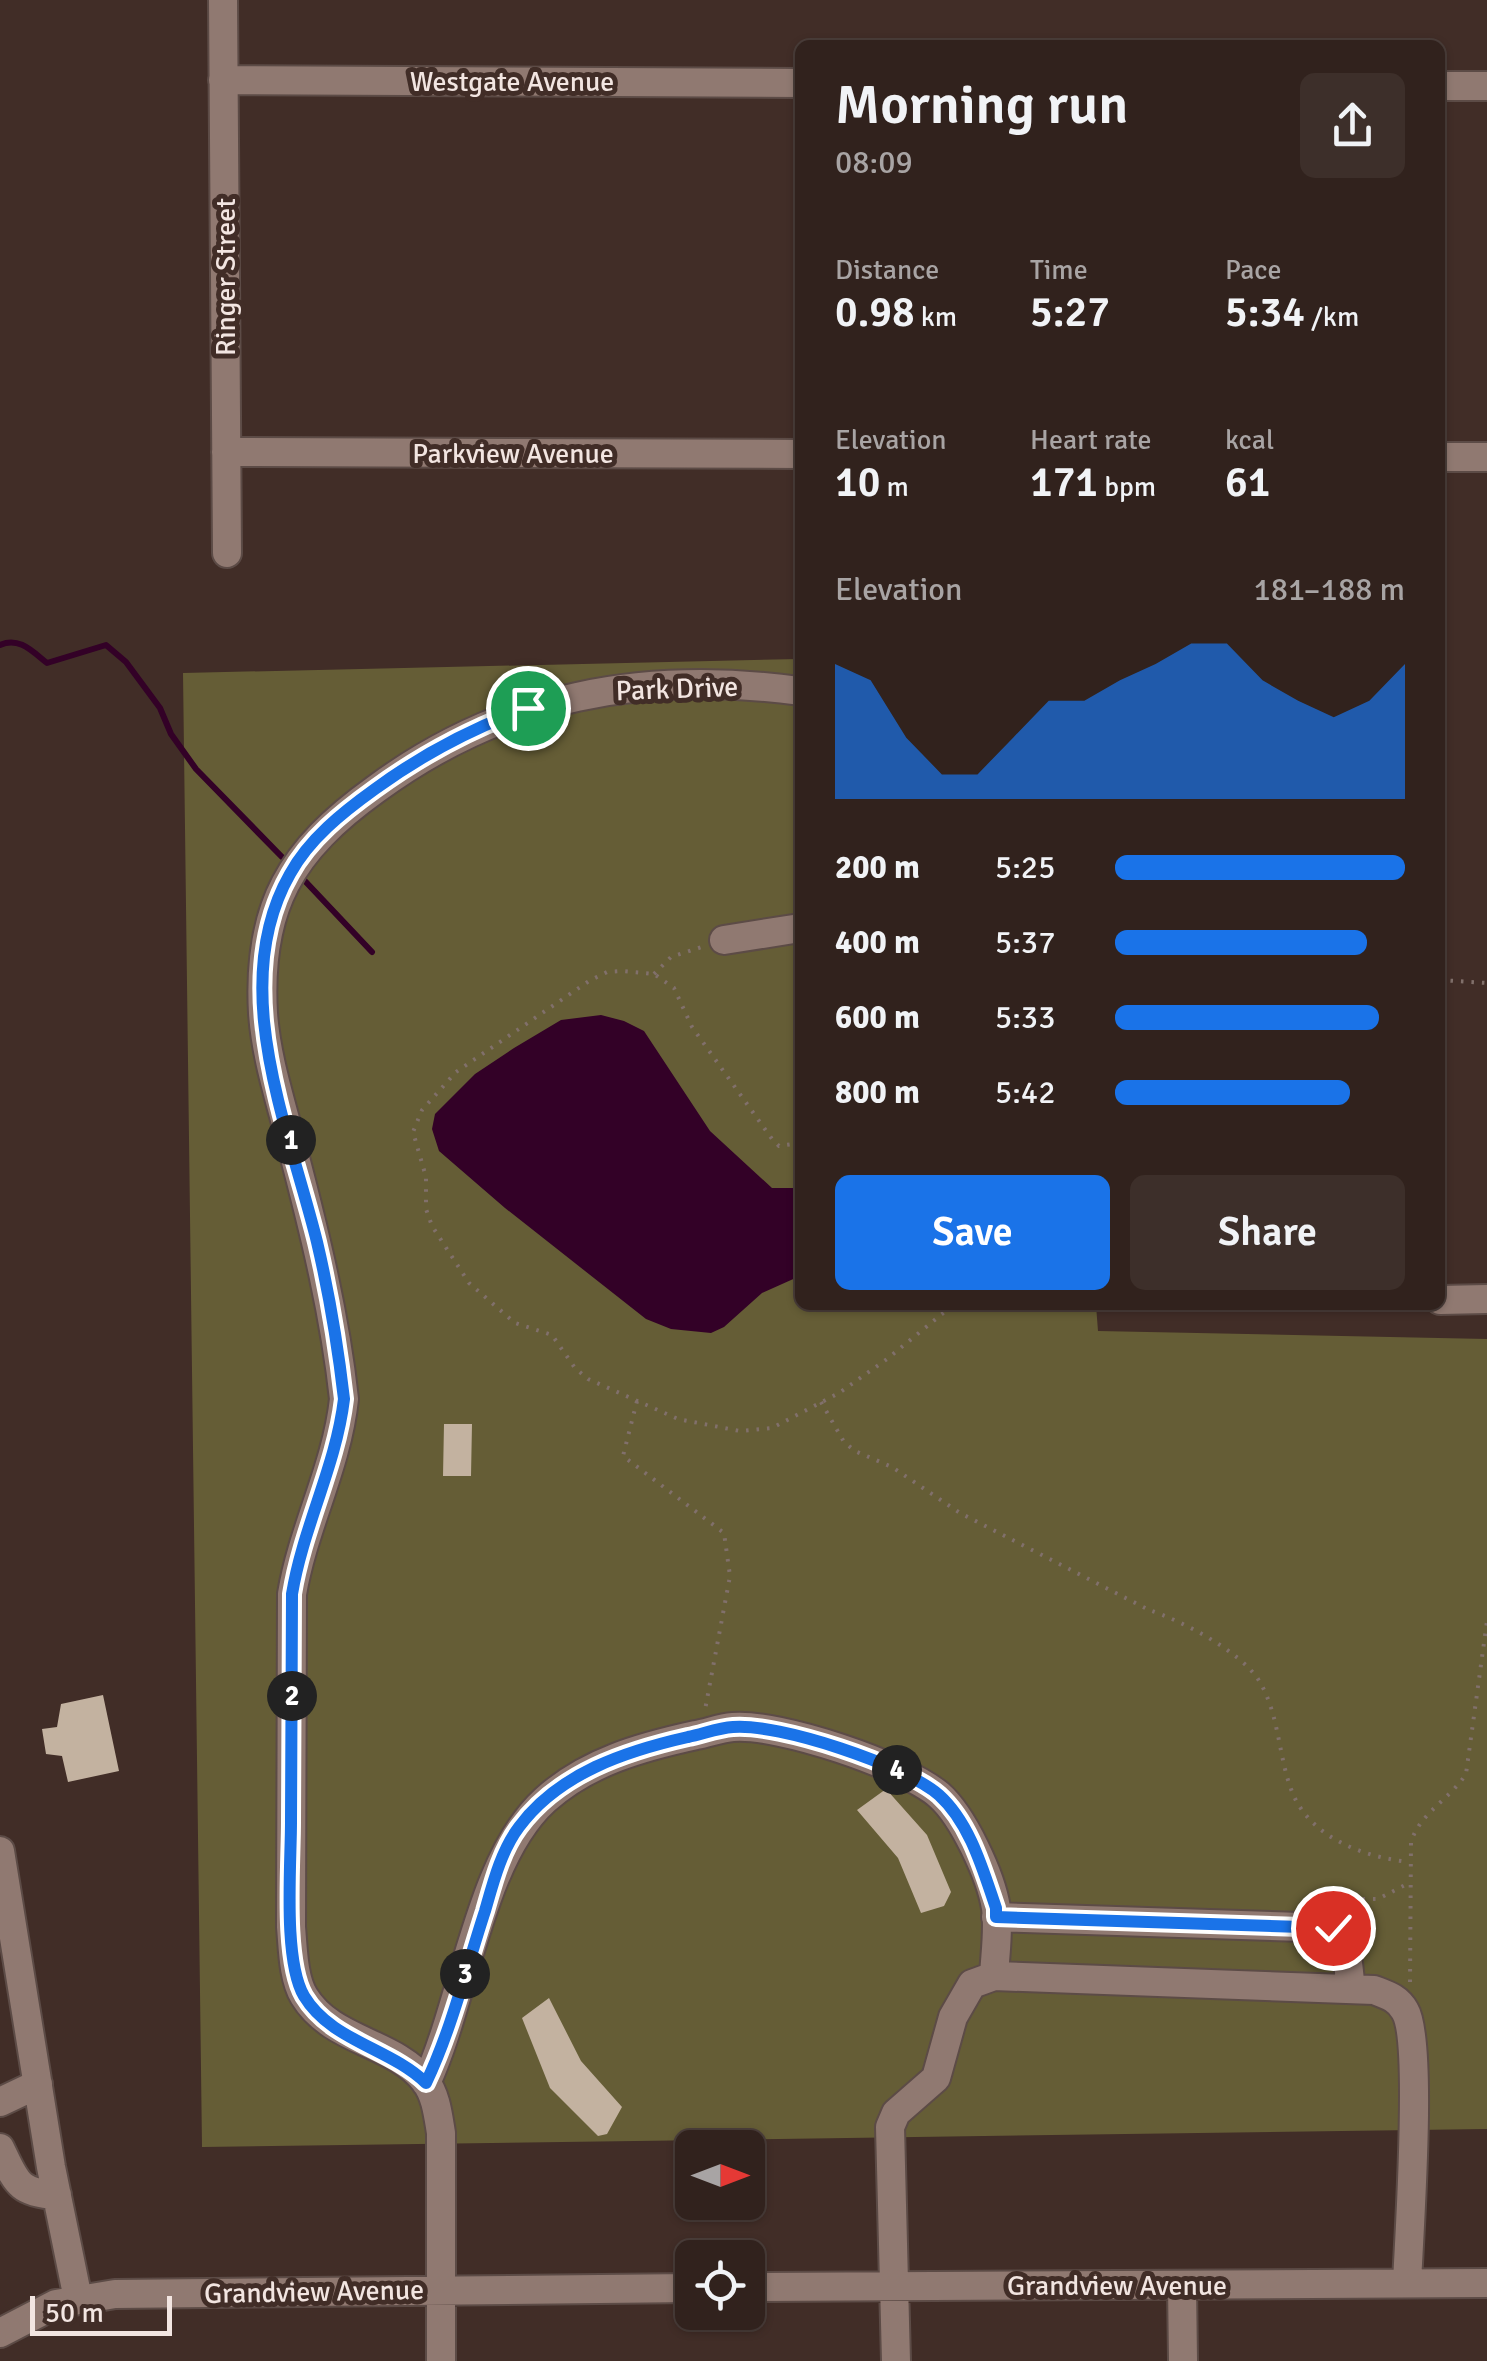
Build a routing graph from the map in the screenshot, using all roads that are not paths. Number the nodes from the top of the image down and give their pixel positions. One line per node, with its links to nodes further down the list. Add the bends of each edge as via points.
1 (223, 0): 2 (street, Ringer Street)
2 (224, 80): 3 (street, Westgate Avenue); 6 (street, Ringer Street)
3 (795, 83)
4 (1445, 86): 5 (street)
5 (1487, 86)
6 (226, 452): 7 (street, Parkview Avenue); 10 (street, Ringer Street)
7 (795, 454)
8 (1445, 457): 9 (street)
9 (1487, 457)
10 (226, 553)
11 (795, 690): 20 (street, Park Drive, via 693,684 606,690 488,722 358,801 305,850 275,907 263,1016 318,1246 344,1399 292,1594 294,1961 302,1994 319,2015)
12 (795, 929): 13 (street)
13 (724, 940)
14 (1487, 1299): 15 (street)
15 (1445, 1300)
16 (0, 1851): 21 (street)
17 (996, 1917): 18 (street); 19 (street, via 1333,1928 1340,1933); 20 (street, via 979,1857 940,1796 910,1776 767,1730 733,1727 641,1747 586,1770 520,1826 494,1880 444,2046)
18 (994, 1976): 19 (street); 28 (street, via 972,1984 953,2017 936,2078 890,2126)
19 (1351, 1989): 25 (street, via 1395,1998 1411,2028)
20 (426, 2083): 31 (street, via 441,2133)
21 (38, 2084): 22 (street); 24 (street)
22 (0, 2102)
23 (0, 2148): 24 (street, via 18,2184 32,2194)
24 (57, 2195): 32 (street)
25 (1407, 2283): 26 (street, Grandview Avenue); 27 (street, Grandview Avenue)
26 (1487, 2283)
27 (1182, 2284): 28 (street, Grandview Avenue); 36 (street)
28 (894, 2286): 30 (street, Grandview Avenue); 35 (street)
29 (675, 2288): 31 (street, Grandview Avenue)
30 (765, 2288)
31 (441, 2290): 32 (street, Grandview Avenue, via 135,2293); 34 (street)
32 (67, 2302): 33 (street)
33 (0, 2333)
34 (442, 2361)
35 (896, 2361)
36 (1183, 2361)

